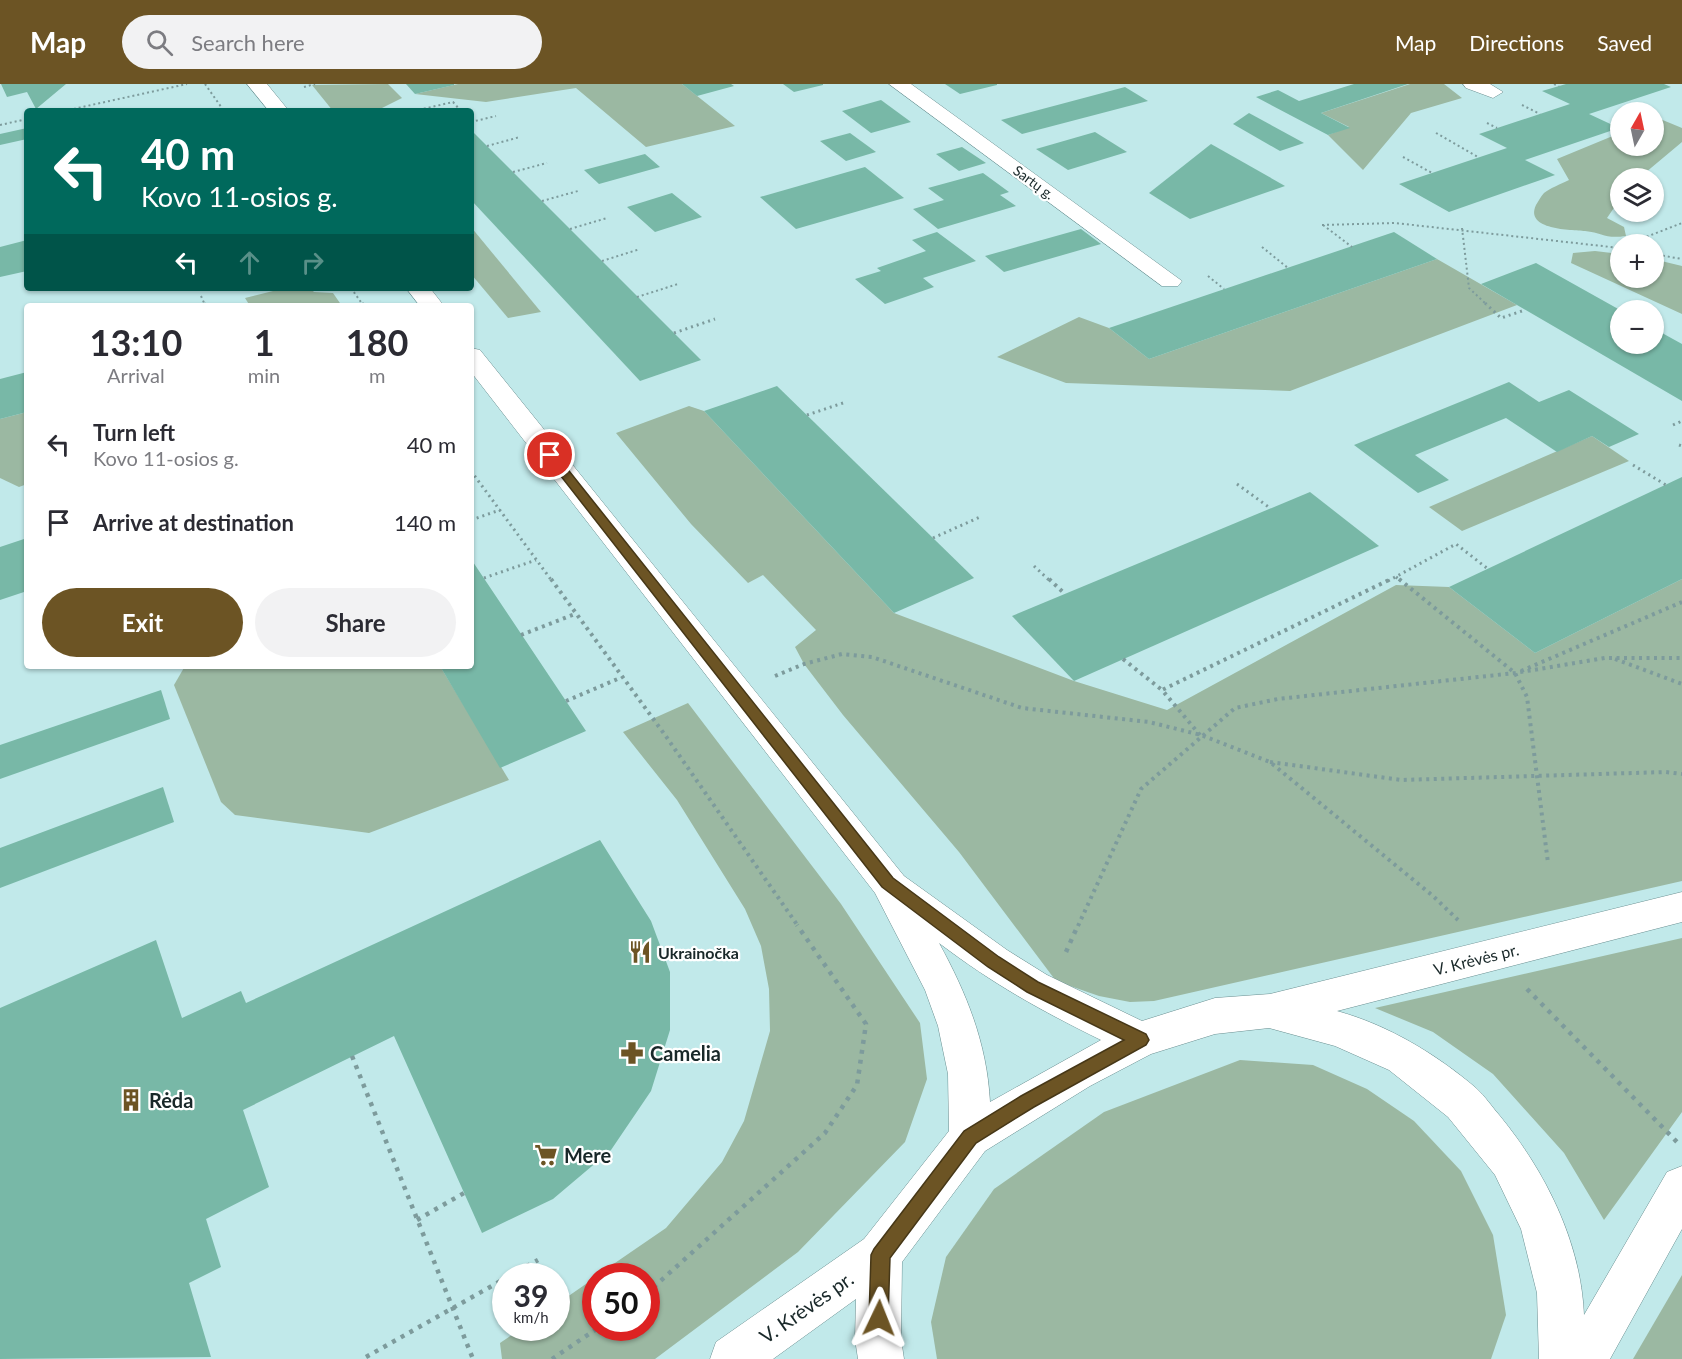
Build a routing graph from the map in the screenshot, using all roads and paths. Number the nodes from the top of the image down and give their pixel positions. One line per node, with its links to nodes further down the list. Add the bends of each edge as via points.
1 (187, 84): 9 (path)
2 (205, 84): 10 (path)
3 (257, 84): 11 (main road)
4 (899, 84): 42 (main road, Sartų g.)
5 (1473, 84): 8 (main road)
6 (1554, 84): 7 (path)
7 (1559, 86)
8 (1493, 92)
9 (78, 108)
10 (222, 108)
11 (277, 108)
12 (427, 108): 13 (path, via 453,102)
13 (458, 108)
14 (496, 116): 16 (path)
15 (24, 120): 17 (path)
16 (474, 121)
17 (0, 125)
18 (1436, 133): 22 (path)
19 (520, 137): 20 (path)
20 (487, 146)
21 (1403, 157): 25 (path)
22 (1478, 157)
23 (547, 163): 24 (path)
24 (513, 172)
25 (1432, 173)
26 (578, 191): 27 (path)
27 (542, 201)
28 (607, 218): 31 (path)
29 (1682, 223): 32 (path)
30 (1462, 228): 34 (path, via 1395,223 1322,225); 35 (path); 50 (path, via 1469,288 1501,318)
31 (570, 229)
32 (1654, 234)
33 (1262, 247): 40 (path)
34 (1352, 247)
35 (1610, 247)
36 (640, 249): 39 (path)
37 (1664, 256): 38 (path)
38 (1682, 259)
39 (602, 261)
40 (1288, 268)
41 (1201, 269): 44 (path)
42 (1170, 281)
43 (678, 284): 47 (path)
44 (1224, 289)
45 (420, 291): 49 (main road)
46 (201, 296): 48 (path)
47 (637, 297)
48 (204, 303)
49 (430, 303)
50 (1525, 310)
51 (715, 319): 52 (path)
52 (674, 333)
53 (474, 359): 83 (main road)
54 (846, 402): 55 (path)
55 (807, 415)
56 (1682, 421): 57 (path)
57 (1674, 425)
58 (1633, 465): 61 (path)
59 (474, 475): 63 (path)
60 (1237, 484): 62 (path)
61 (1666, 485)
62 (1270, 508)
63 (500, 510): 65 (path); 67 (path)
64 (980, 517): 66 (path)
65 (474, 519)
66 (933, 538)
67 (536, 560): 70 (path); 74 (path)
68 (1034, 566): 72 (path)
69 (1488, 569): 71 (path, via 1456,544)
70 (484, 578)
71 (1396, 578): 79 (path); 82 (path)
72 (1065, 594)
73 (1682, 602): 79 (path)
74 (575, 614): 75 (path); 80 (path)
75 (521, 635)
76 (1612, 658): 77 (path); 79 (path); 81 (path)
77 (1682, 658)
78 (1123, 659): 82 (path)
79 (1515, 674): 85 (path, via 1278,699 1235,708); 88 (path, via 1527,697)
80 (621, 678): 84 (path); 105 (path, via 867,1024 857,1085 825,1133)
81 (1682, 684)
82 (1162, 690): 85 (path)
83 (737, 692): 85 (path, via 804,664 842,654 872,657 1022,708 1149,722); 90 (main road)
84 (566, 701)
85 (1201, 735): 86 (path); 92 (path, via 1141,789)
86 (1270, 762): 88 (path, via 1401,780); 93 (path, via 1433,896)
87 (1682, 774): 88 (path)
88 (1538, 776): 89 (path)
89 (1548, 863)
90 (888, 882): 95 (main road, via 993,962 1033,987); 97 (main road, via 943,987 958,1026 968,1074)
91 (1682, 907): 93 (main road, V. Krėvės pr.)
92 (1066, 952)
93 (1493, 955): 94 (main road, V. Krėvės pr.); 98 (path)
94 (1269, 1011): 95 (main road, via 1215,1016); 114 (main road, via 1341,1030 1403,1057 1463,1103 1510,1161 1542,1224 1560,1293)
95 (1140, 1040): 97 (main road)
96 (352, 1056): 101 (path)
97 (970, 1137): 102 (main road, V. Krėvės pr.)
98 (1682, 1147)
99 (1682, 1188): 115 (main road)
100 (464, 1193): 101 (path)
101 (417, 1220): 107 (path)
102 (880, 1255): 112 (main road, V. Krėvės pr.); 113 (main road)
103 (538, 1260): 104 (path)
104 (533, 1263)
105 (660, 1281)
106 (492, 1285): 107 (path)
107 (452, 1308): 109 (path); 110 (path)
108 (582, 1339): 111 (path)
109 (366, 1357)
110 (472, 1359)
111 (552, 1359)
112 (733, 1359)
113 (881, 1359)
114 (1562, 1359)
115 (1584, 1359)

